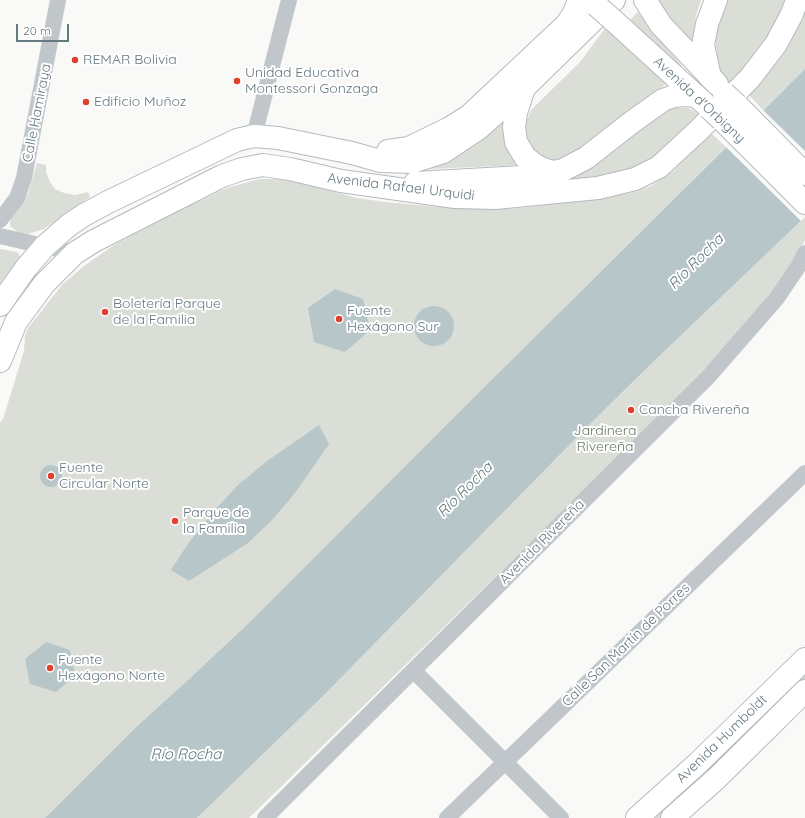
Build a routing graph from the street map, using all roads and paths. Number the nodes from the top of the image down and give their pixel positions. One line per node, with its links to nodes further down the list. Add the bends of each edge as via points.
1 (58, 0): 16 (street, Calle Hamiraya, via 24,178 17,198)
2 (289, 0): 10 (street)
3 (645, 0): 8 (main road, Avenida d'Orbigny)
4 (716, 0): 8 (main road, via 703,45)
5 (797, 0): 14 (main road, Avenida Rafael Urquidi, via 776,44 750,78 659,167 635,179 598,188 495,198 455,197)
6 (598, 5): 7 (main road, Avenida Rafael Urquidi); 8 (main road, Avenida d'Orbigny); 11 (main road, via 574,13 567,24 468,116 450,128 409,148)
7 (524, 88): 11 (main road, Avenida Rafael Urquidi, via 479,128 443,152 412,162 380,162); 12 (main road, via 516,113 516,142 525,157 535,165)
8 (716, 100): 9 (main road, Avenida d'Orbigny); 12 (main road, via 680,95 663,100 586,158)
9 (745, 128): 13 (main road, Avenida d'Orbigny); 15 (main road, Avenida d'Orbigny)
10 (254, 136): 11 (main road, Avenida Rafael Urquidi, via 278,138); 18 (main road, Avenida Rafael Urquidi, via 237,140 108,202 69,225)
11 (352, 153)
12 (554, 172): 14 (main road, via 523,177)
13 (805, 174)
14 (377, 186): 19 (main road, Avenida Rafael Urquidi, via 290,169 263,166 242,169 214,180)
15 (805, 203)
16 (0, 220)
17 (0, 236): 18 (street)
18 (45, 246): 19 (street); 21 (main road, Avenida Rafael Urquidi)
19 (75, 253): 22 (main road, Avenida Rafael Urquidi, via 44,284 16,322)
20 (805, 253): 25 (street, Avenida Rivereña, via 777,298 709,376)
21 (0, 305)
22 (0, 361)
23 (805, 473): 27 (street, Calle San Martín de Porres)
24 (805, 659): 31 (main road, Avenida Humboldt, via 697,764)
25 (414, 671): 27 (street); 28 (street, Avenida Rivereña)
26 (805, 691): 32 (main road, Avenida Humboldt, via 717,778)
27 (505, 762): 29 (street, Calle San Martín de Porres); 30 (street)
28 (264, 818)
29 (447, 818)
30 (560, 818)
31 (637, 818)
32 (672, 818)

